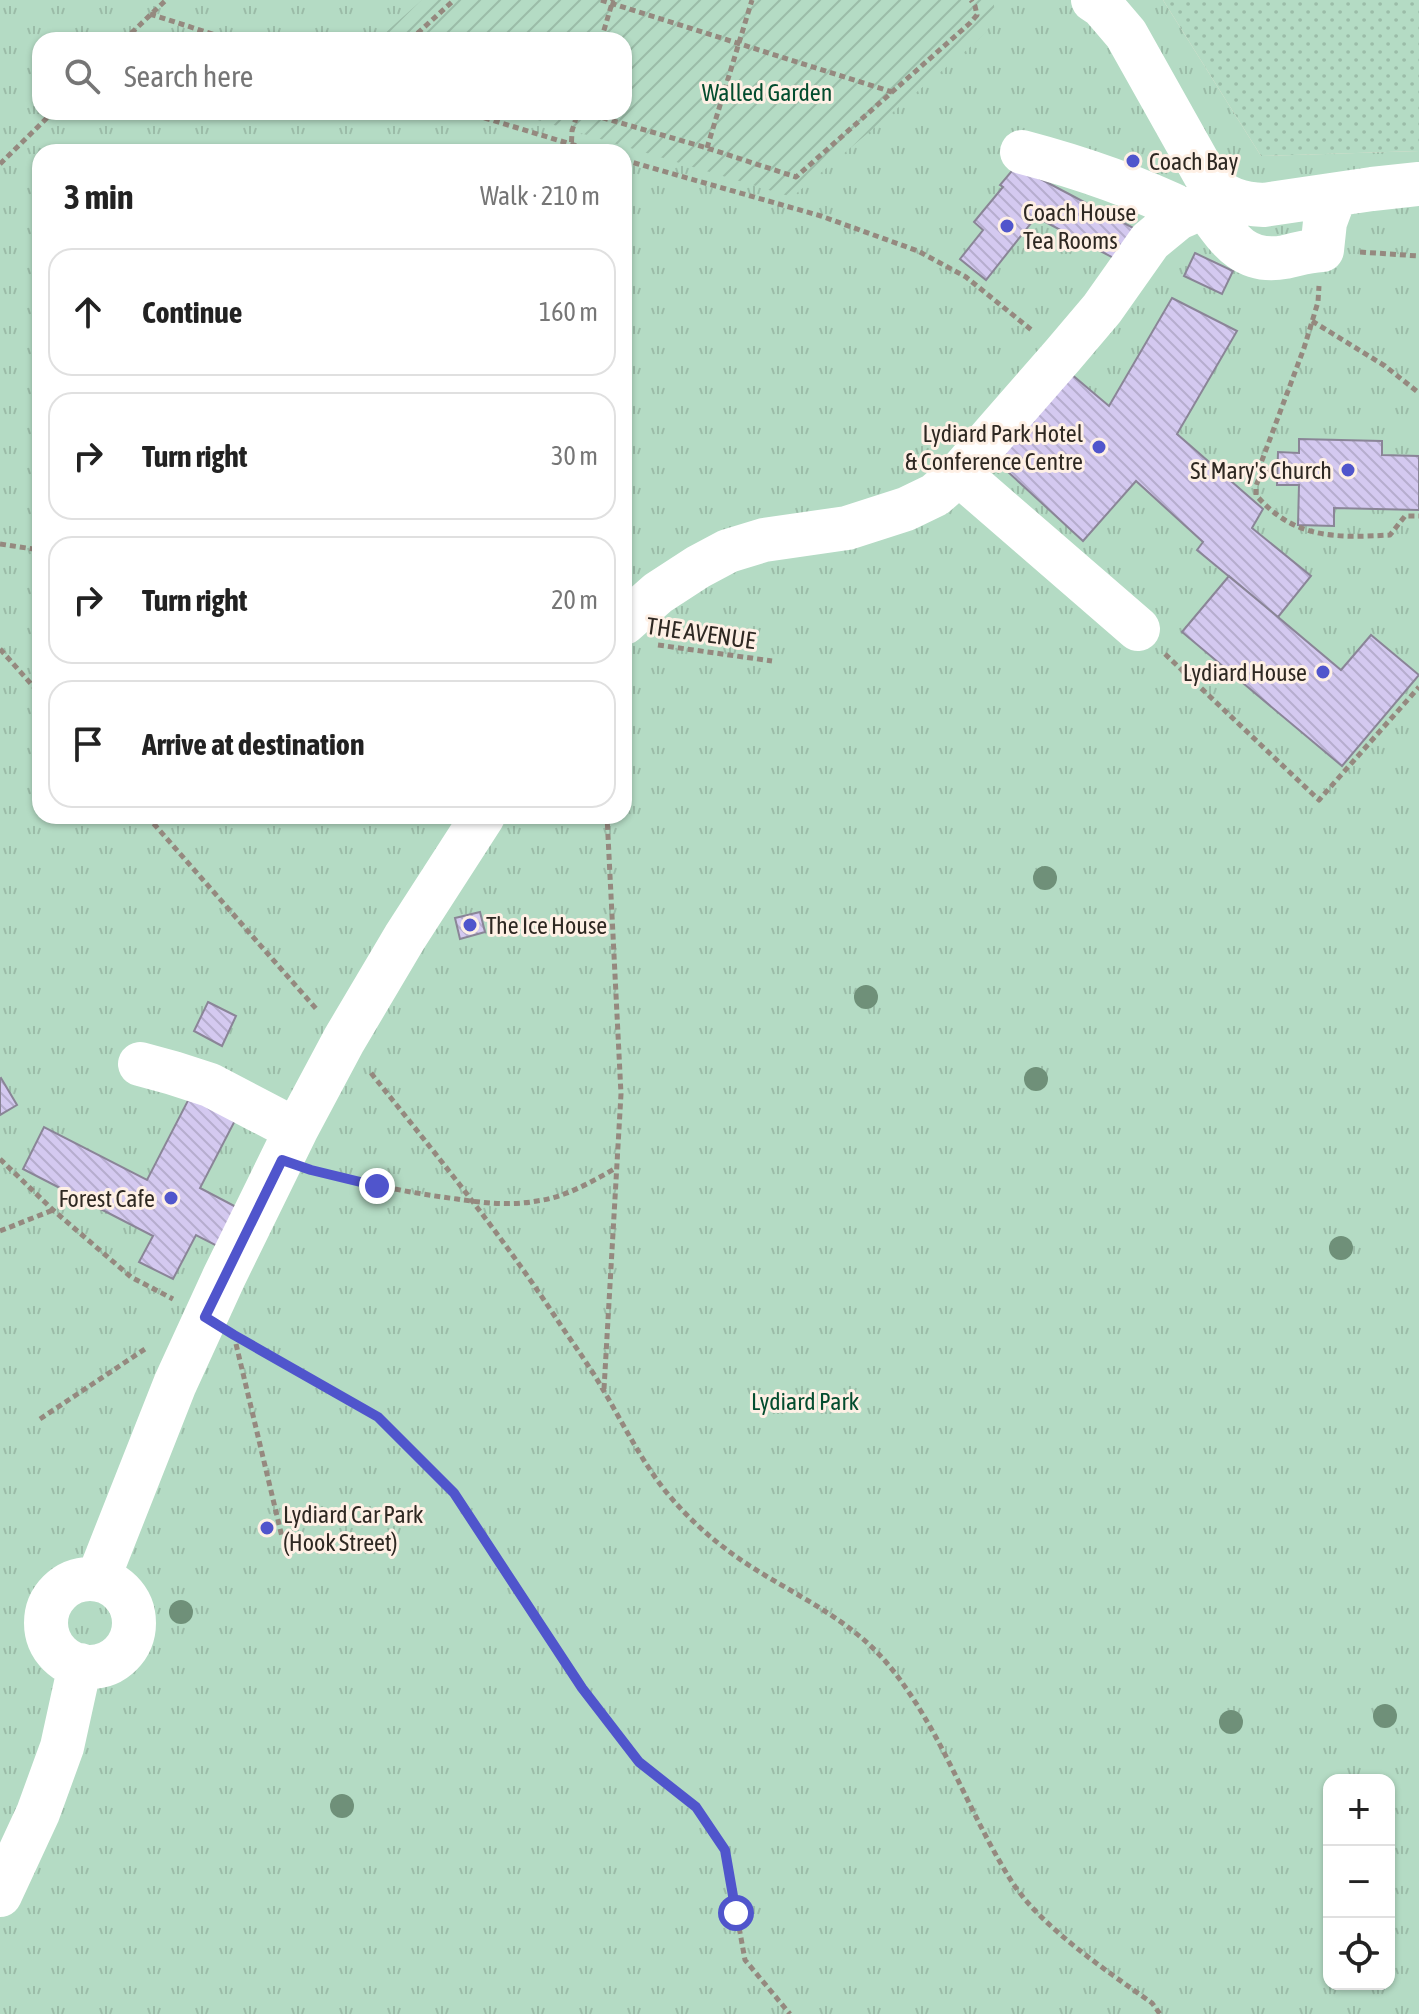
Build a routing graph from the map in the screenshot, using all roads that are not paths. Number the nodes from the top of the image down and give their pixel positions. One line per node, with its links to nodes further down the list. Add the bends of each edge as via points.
1 (1093, 0): 5 (lane, via 1126,34 1209,182)
2 (1022, 152): 5 (lane, via 1157,197)
3 (1419, 184): 4 (lane)
4 (1335, 195): 5 (lane); 5 (lane, via 1322,250 1280,258 1250,255 1238,248)
5 (1207, 206): 6 (lane, via 1178,218 1150,241 1102,309)
6 (959, 474): 7 (lane); 8 (lane, via 935,495 893,514 728,551 658,593)
7 (1138, 629)
8 (639, 634)
9 (478, 824): 11 (lane, via 344,1040)
10 (140, 1064): 11 (lane, via 210,1085)
11 (289, 1145): 12 (lane, via 160,1419)
12 (98, 1579): 13 (lane, via 70,1583 47,1612 54,1649); 13 (lane, via 127,1596 134,1632 127,1648 111,1662)
13 (80, 1665): 14 (lane, via 62,1747)
14 (0, 1895)

